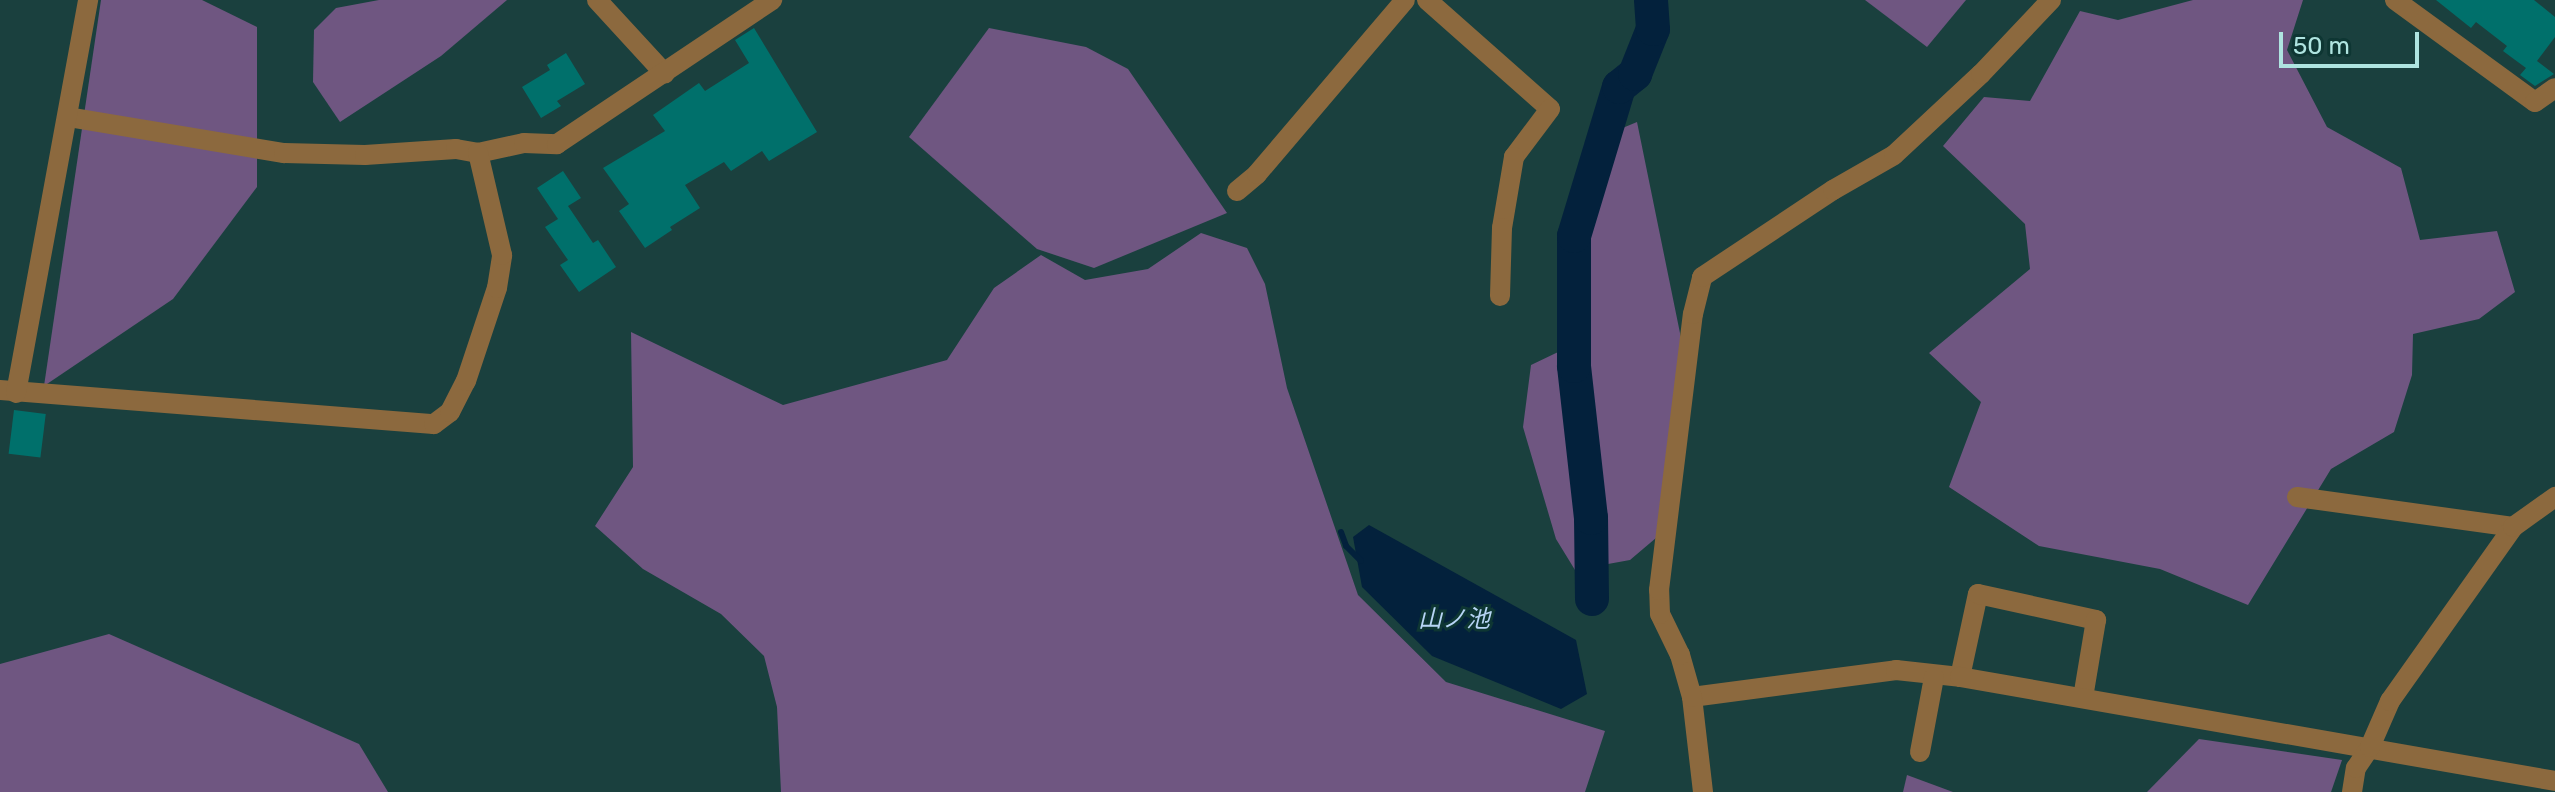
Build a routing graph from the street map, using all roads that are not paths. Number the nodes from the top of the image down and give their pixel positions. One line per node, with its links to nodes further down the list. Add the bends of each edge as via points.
1 (88, 0): 10 (street)
2 (597, 0): 8 (street)
3 (772, 0): 8 (street)
4 (1405, 0): 12 (street)
5 (1427, 0): 13 (street, via 1550,109 1514,157 1502,228)
6 (2051, 0): 20 (street, via 1894,155 1702,277 1659,590 1660,614)
7 (2395, 0): 9 (street, via 2535,102)
8 (665, 74): 11 (street, via 557,144 524,143)
9 (2555, 88)
10 (68, 117): 11 (street, via 284,153); 14 (street)
11 (478, 153): 14 (street, via 502,255 497,288 466,381 450,412 434,424)
12 (1237, 191)
13 (1500, 296)
14 (8, 391)
15 (2297, 497): 17 (street)
16 (2555, 497): 17 (street)
17 (2513, 527): 22 (street, via 2390,701)
18 (1934, 677): 19 (street); 20 (street, via 1896,670); 23 (street)
19 (1960, 677): 21 (street); 21 (street, via 1978,594 2096,620)
20 (1692, 697): 25 (street)
21 (2083, 698): 22 (street)
22 (2370, 747): 24 (street); 26 (street, via 2356,768)
23 (1920, 752)
24 (2555, 781)
25 (1703, 792)
26 (2352, 792)

